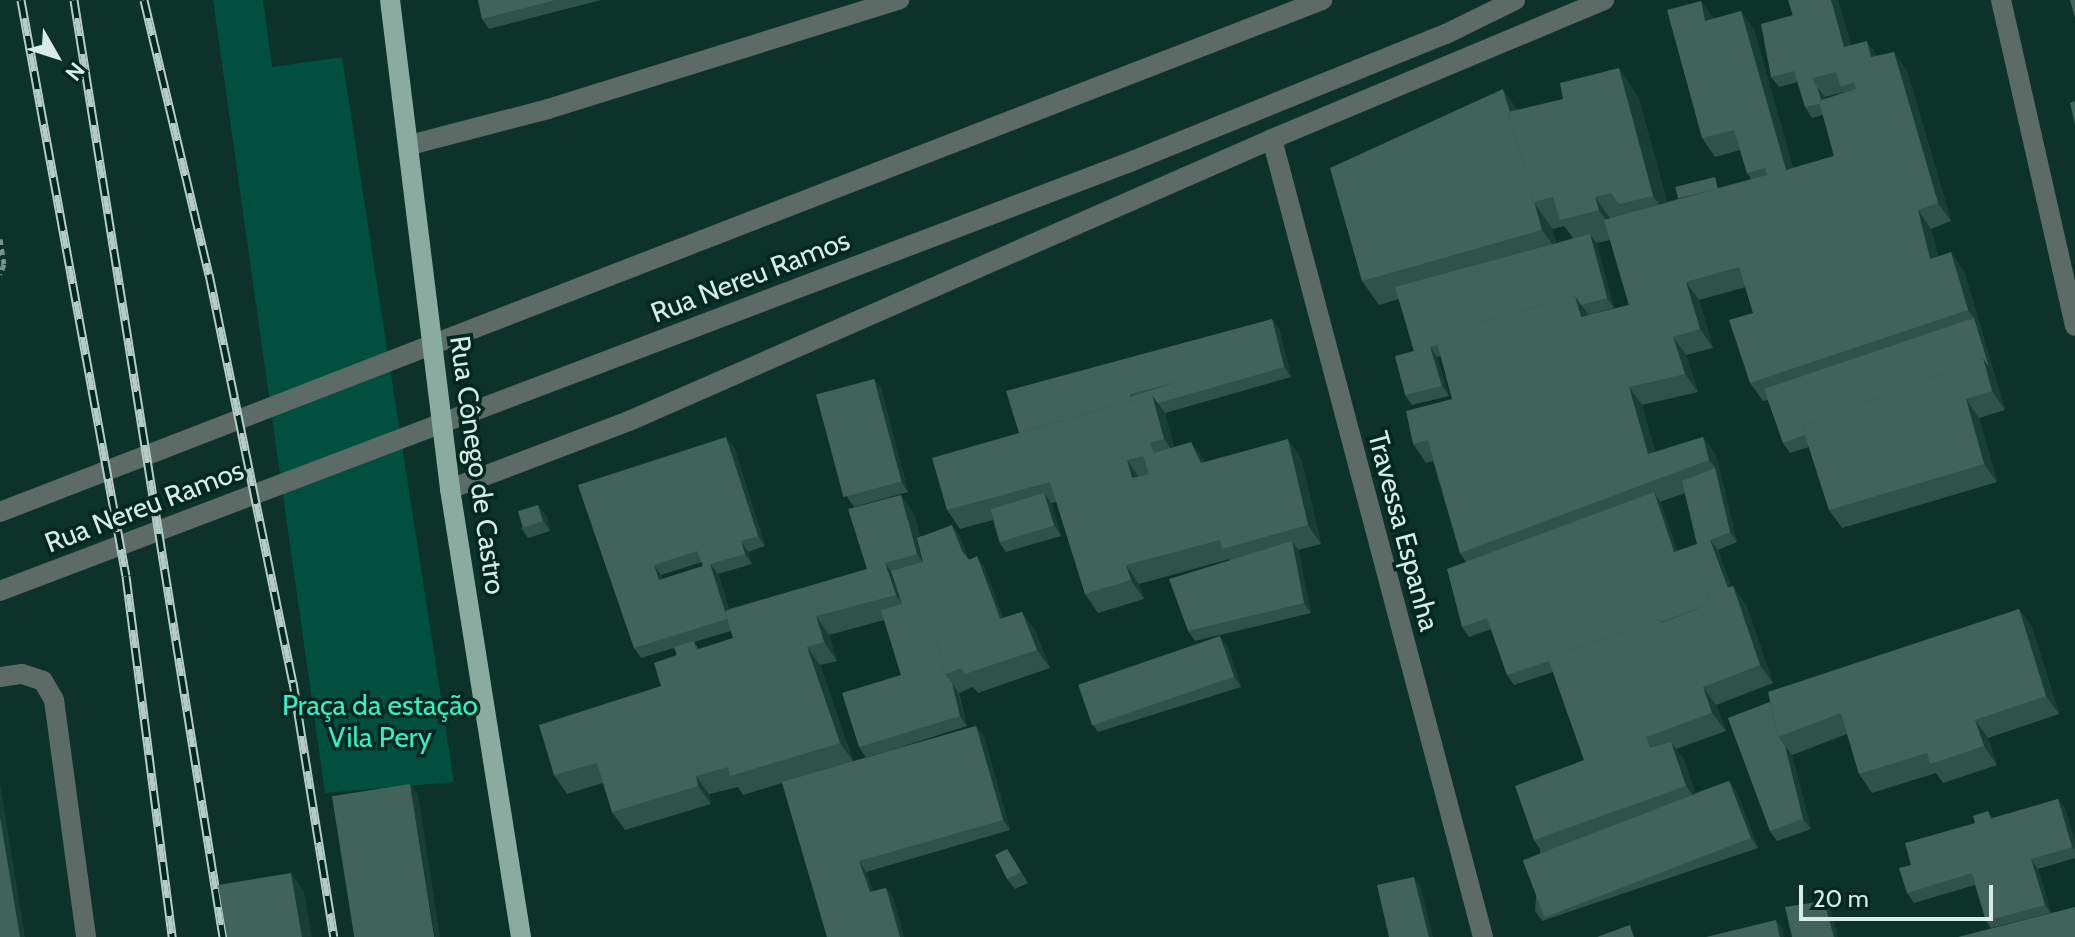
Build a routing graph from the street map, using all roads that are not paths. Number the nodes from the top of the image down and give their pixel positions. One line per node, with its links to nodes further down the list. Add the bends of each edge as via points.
1 (390, 0): 8 (main road, Rua Cônego de Castro)
2 (899, 0): 8 (street, via 548,109)
3 (1322, 0): 11 (street, Rua Nereu Ramos)
4 (1515, 0): 12 (street, Rua Nereu Ramos, via 1446,34 1115,167)
5 (1604, 0): 7 (street)
6 (2001, 0): 9 (street)
7 (1272, 139): 10 (street, via 629,421); 16 (street, Travessa Espanha)
8 (410, 145): 10 (main road, Rua Cônego de Castro)
9 (2075, 326)
10 (450, 489): 15 (main road, Rua Cônego de Castro)
11 (0, 512)
12 (0, 591)
13 (0, 677): 14 (street, via 22,674 43,681 54,700)
14 (86, 937)
15 (521, 937)
16 (1483, 937)

